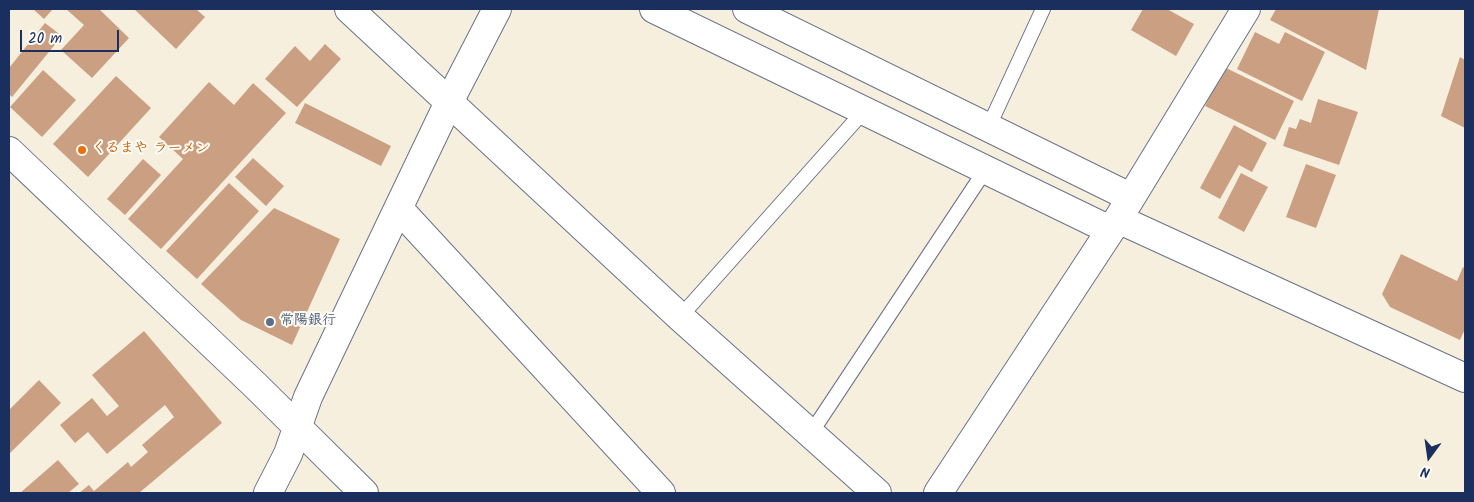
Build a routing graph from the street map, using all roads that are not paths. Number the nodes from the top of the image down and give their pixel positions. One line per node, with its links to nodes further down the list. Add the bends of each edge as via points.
1 (349, 9): 7 (street)
2 (497, 9): 7 (street)
3 (654, 9): 8 (street)
4 (747, 9): 9 (street)
5 (1044, 9): 9 (lane)
6 (1246, 9): 13 (street)
7 (450, 100): 12 (street); 14 (street)
8 (863, 112): 11 (street); 14 (lane)
9 (989, 126): 13 (street)
10 (9, 151): 16 (street)
11 (986, 169): 13 (street); 17 (lane)
12 (399, 209): 16 (street, via 308,397); 20 (street)
13 (1119, 215): 15 (street); 22 (street)
14 (680, 317): 17 (street)
15 (1465, 378)
16 (298, 428): 18 (street); 19 (street)
17 (811, 433): 21 (street)
18 (268, 493)
19 (364, 493)
20 (661, 493)
21 (877, 493)
22 (938, 493)

